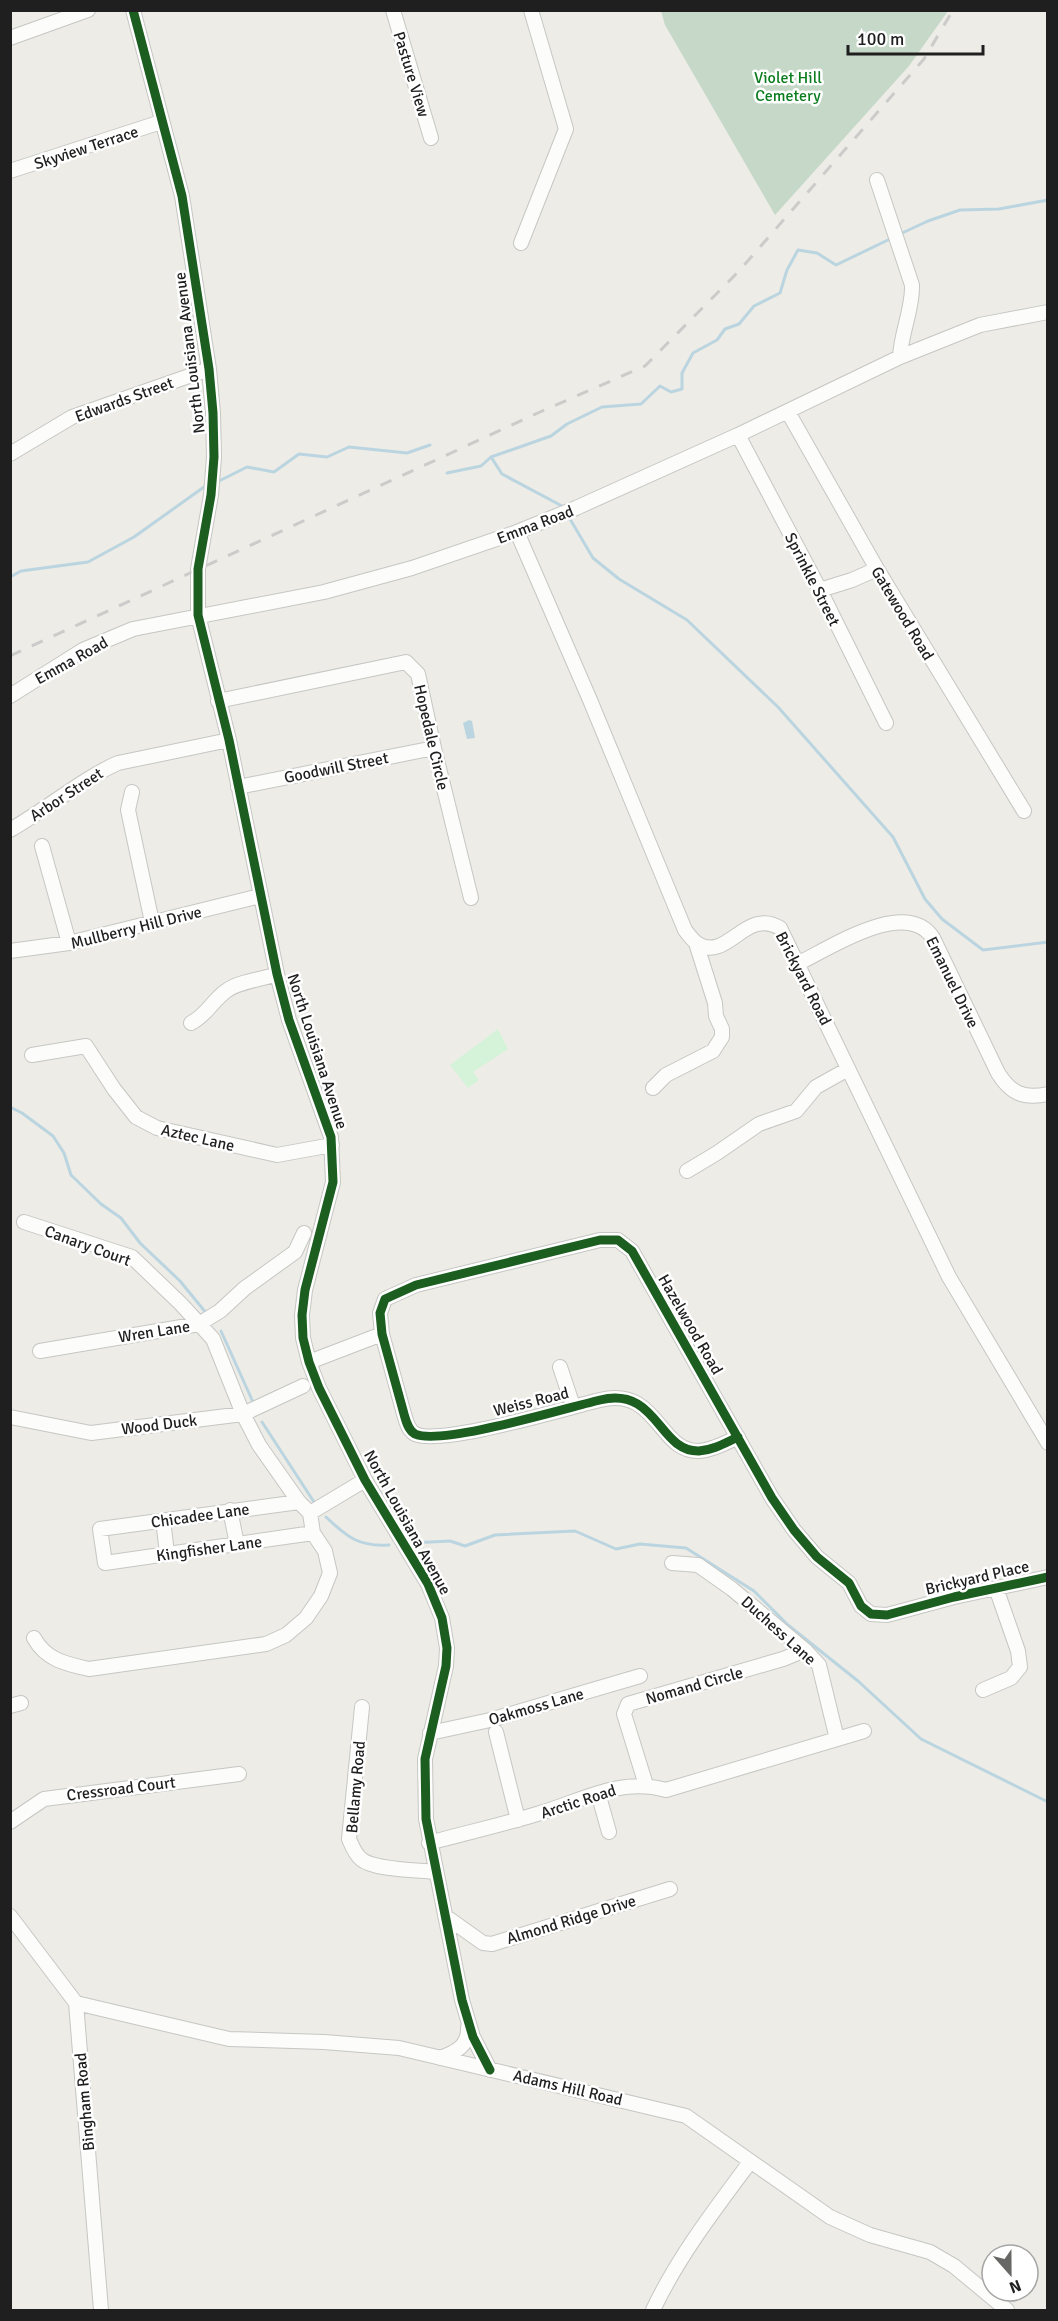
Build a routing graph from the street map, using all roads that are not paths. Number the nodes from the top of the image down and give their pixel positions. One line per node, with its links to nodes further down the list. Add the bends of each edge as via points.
1 (88, 10): 5 (street)
2 (133, 10): 6 (street, North Louisiana Avenue)
3 (393, 10): 7 (street, Pasture View)
4 (531, 10): 10 (street, via 566,129)
5 (10, 38)
6 (161, 122): 8 (street, Skyview Terrace); 13 (street, North Louisiana Avenue, via 184,208)
7 (431, 138)
8 (10, 171)
9 (877, 180): 12 (street, via 912,285 913,299)
10 (521, 243)
11 (1047, 312): 12 (street, Emma Road, via 980,325)
12 (900, 357): 14 (street, Emma Road)
13 (209, 369): 16 (street, Edwards Street, via 72,417); 20 (street, North Louisiana Avenue, via 214,457 199,563)
14 (788, 412): 15 (street, Emma Road); 18 (street, Gatewood Road)
15 (738, 435): 17 (street, Emma Road); 19 (street, Sprinkle Street)
16 (10, 454)
17 (517, 532): 20 (street, Emma Road, via 412,568 324,592); 35 (street, via 685,930)
18 (877, 569): 19 (street); 28 (street, Gatewood Road)
19 (820, 590): 23 (street, Sprinkle Street)
20 (198, 615): 21 (street, Emma Road, via 133,629 83,650); 22 (street, North Louisiana Avenue)
21 (10, 696)
22 (218, 702): 24 (street, North Louisiana Avenue); 25 (street, Hopedale Circle, via 406,662 418,674)
23 (886, 723)
24 (229, 740): 26 (street, North Louisiana Avenue); 29 (street, Arbor Street, via 118,763)
25 (434, 748): 26 (street, Goodwill Street); 32 (street, Hopedale Circle)
26 (238, 787): 31 (street, North Louisiana Avenue)
27 (132, 792): 33 (street, via 128,810)
28 (1024, 811)
29 (10, 830)
30 (42, 846): 34 (street)
31 (260, 896): 33 (street, Mullberry Hill Drive); 38 (street, North Louisiana Avenue)
32 (471, 898)
33 (152, 922): 34 (street, Mullberry Hill Drive)
34 (69, 943): 36 (street, Mullberry Hill Drive)
35 (696, 944): 37 (street, Brickyard Road, via 718,946 763,922 780,928); 42 (street, via 722,1037 713,1052 666,1075)
36 (10, 951)
37 (799, 963): 41 (street, Brickyard Road); 43 (street, Emanuel Drive, via 877,925 922,926 933,938 1007,1086 1020,1095)
38 (276, 974): 39 (street, via 228,989 203,1017); 44 (street, North Louisiana Avenue)
39 (191, 1023)
40 (32, 1055): 44 (street, Aztec Lane, via 86,1046 136,1118 157,1128 277,1155)
41 (848, 1069): 45 (street, via 816,1087 796,1111 759,1124); 58 (street, Brickyard Road, via 950,1277)
42 (653, 1088)
43 (1047, 1094)
44 (332, 1145): 51 (street, North Louisiana Avenue, via 333,1182 302,1315)
45 (687, 1171)
46 (24, 1222): 48 (street, Canary Court, via 132,1257)
47 (304, 1233): 48 (street, Wren Lane, via 295,1252)
48 (199, 1324): 50 (street, Wren Lane); 55 (street, Canary Court, via 213,1339)
49 (382, 1334): 51 (street); 54 (street, Weiss Road, via 408,1427 415,1434 435,1436 480,1429); 57 (street, Hazelwood Road, via 380,1313 385,1299 416,1285 600,1240 618,1240 632,1251)
50 (40, 1351)
51 (309, 1362): 59 (street, North Louisiana Avenue)
52 (560, 1367): 54 (street)
53 (303, 1386): 55 (street, Wood Duck)
54 (573, 1406): 57 (street, Weiss Road, via 614,1396 639,1403 677,1444 696,1451 712,1449)
55 (243, 1414): 56 (street, Wood Duck, via 91,1433); 60 (street, Canary Court, via 259,1445)
56 (10, 1417)
57 (738, 1437): 71 (street, Hazelwood Road, via 794,1530 817,1557 849,1583 861,1606 871,1614 887,1615)
58 (1047, 1440)
59 (365, 1480): 62 (street); 79 (street, North Louisiana Avenue, via 428,1584 445,1630 446,1666)
60 (299, 1502): 61 (street, Chicadee Lane); 62 (street, Canary Court)
61 (230, 1510): 63 (street, Chicadee Lane); 65 (street)
62 (310, 1513): 64 (street)
63 (163, 1520): 66 (street); 67 (street, Chicadee Lane, via 100,1529)
64 (313, 1533): 65 (street, Kingfisher Lane); 72 (street, via 325,1551 330,1574 321,1596 306,1618 286,1635 266,1644 89,1668 61,1664 40,1649)
65 (237, 1544): 66 (street, Kingfisher Lane)
66 (167, 1554): 67 (street, Kingfisher Lane)
67 (105, 1563)
68 (672, 1563): 73 (street, Duchess Lane, via 698,1565)
69 (1047, 1576): 70 (street, Brickyard Place)
70 (996, 1588): 71 (street, Brickyard Place); 75 (street, via 1020,1667 1011,1678)
71 (913, 1607)
72 (34, 1638)
73 (805, 1650): 80 (street, Duchess Lane, via 819,1665); 82 (street, Nomand Circle, via 628,1704 624,1714)
74 (640, 1676): 79 (street, Oakmoss Lane, via 490,1720)
75 (983, 1690)
76 (362, 1707): 88 (street, Bellamy Road, via 349,1839 362,1860 373,1865)
77 (864, 1731): 80 (street, Arctic Road)
78 (496, 1732): 84 (street)
79 (430, 1733): 87 (street, North Louisiana Avenue, via 424,1792)
80 (837, 1739): 82 (street, Arctic Road, via 666,1790)
81 (239, 1774): 85 (street, Cressroad Court, via 44,1799)
82 (646, 1785): 83 (street, Arctic Road)
83 (598, 1793): 84 (street, Arctic Road); 86 (street)
84 (518, 1820): 87 (street, Arctic Road)
85 (10, 1822)
86 (609, 1832)
87 (429, 1843): 88 (street, North Louisiana Avenue)
88 (435, 1872): 91 (street, North Louisiana Avenue)
89 (670, 1889): 91 (street, Almond Ridge Drive, via 492,1944 483,1943)
90 (10, 1916): 92 (street)
91 (445, 1916): 93 (street, North Louisiana Avenue)
92 (76, 2003): 94 (street, Adams Hill Road, via 229,2039 390,2047); 97 (street, Bingham Road)
93 (467, 2016): 94 (street, via 467,2041 454,2053); 95 (street, North Louisiana Avenue)
94 (440, 2058): 95 (street, Adams Hill Road)
95 (490, 2070): 96 (street, Adams Hill Road, via 686,2116)
96 (750, 2162): 98 (street, via 696,2237); 99 (street, Adams Hill Road, via 830,2217 870,2235 930,2252 954,2266)
97 (101, 2310)
98 (653, 2310)
99 (1006, 2310)

